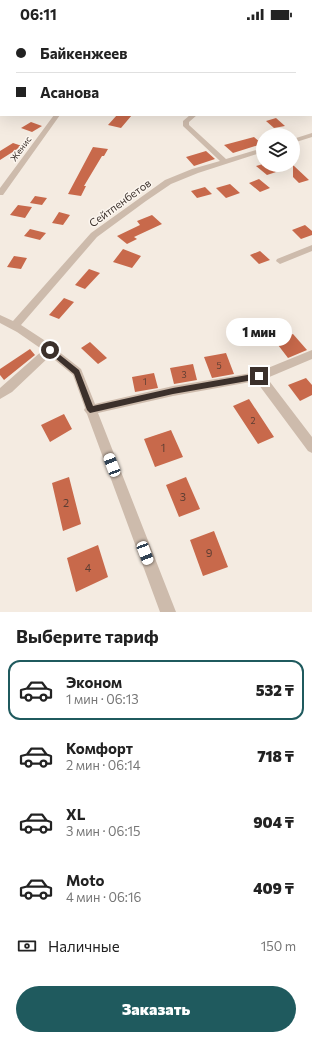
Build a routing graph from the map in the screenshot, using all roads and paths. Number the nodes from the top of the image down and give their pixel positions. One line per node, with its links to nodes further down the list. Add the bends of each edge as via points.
1 (55, 116): 7 (street, Женис)
2 (193, 116): 6 (street, via 186,121 186,126)
3 (312, 136): 4 (street)
4 (300, 139)
5 (256, 152): 6 (street, Сейтпенбетов)
6 (225, 162): 11 (street, Сейтпенбетов, via 195,170 168,182 94,235)
7 (0, 193)
8 (312, 248): 9 (street)
9 (280, 261)
10 (0, 319): 11 (street)
11 (14, 325): 12 (street)
12 (50, 350): 15 (street); 16 (street, via 77,372)
13 (312, 354): 14 (street)
14 (259, 376): 16 (street, via 173,391); 17 (street)
15 (0, 394)
16 (90, 410): 18 (street)
17 (312, 447)
18 (168, 612)

